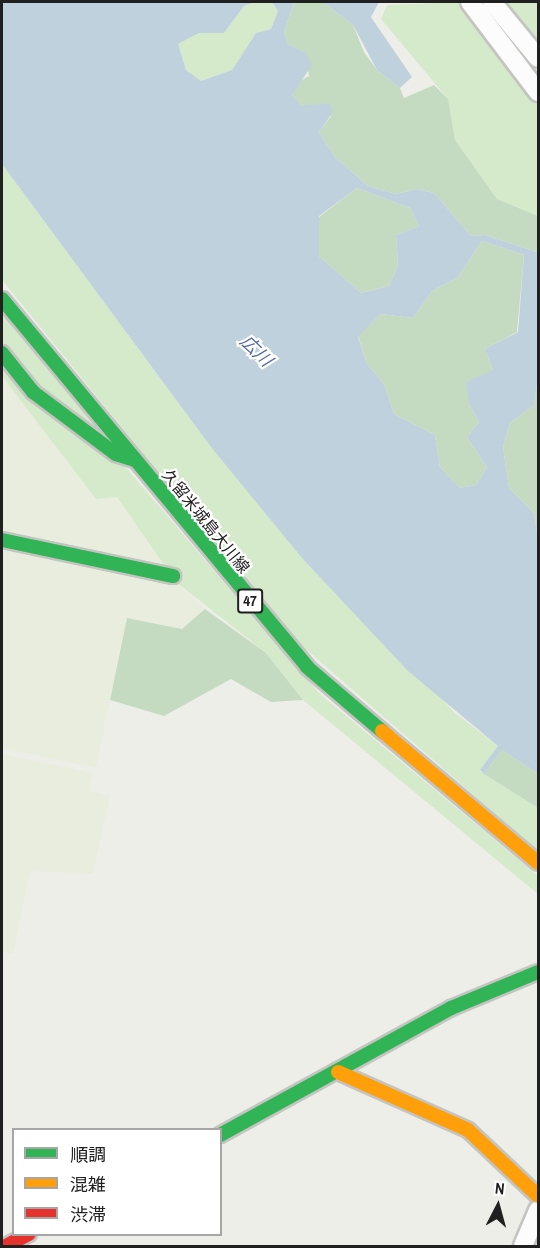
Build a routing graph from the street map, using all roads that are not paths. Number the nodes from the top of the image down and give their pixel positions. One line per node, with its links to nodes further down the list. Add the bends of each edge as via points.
1 (470, 2): 4 (street)
2 (492, 2): 3 (street)
3 (538, 58)
4 (538, 92)
5 (2, 298): 7 (street, 久留米城島大川線 / 47)
6 (2, 353): 7 (street, via 33,392 116,454)
7 (135, 460): 10 (street, 久留米城島大川線 / 47, via 307,667)
8 (2, 540): 9 (street)
9 (173, 576)
10 (538, 863)
11 (538, 972): 12 (street, via 451,1008)
12 (338, 1072): 13 (street); 14 (street, via 468,1130)
13 (222, 1134)
14 (538, 1196)
15 (538, 1210): 18 (street)
16 (25, 1236): 17 (street)
17 (6, 1246)
18 (523, 1246)

